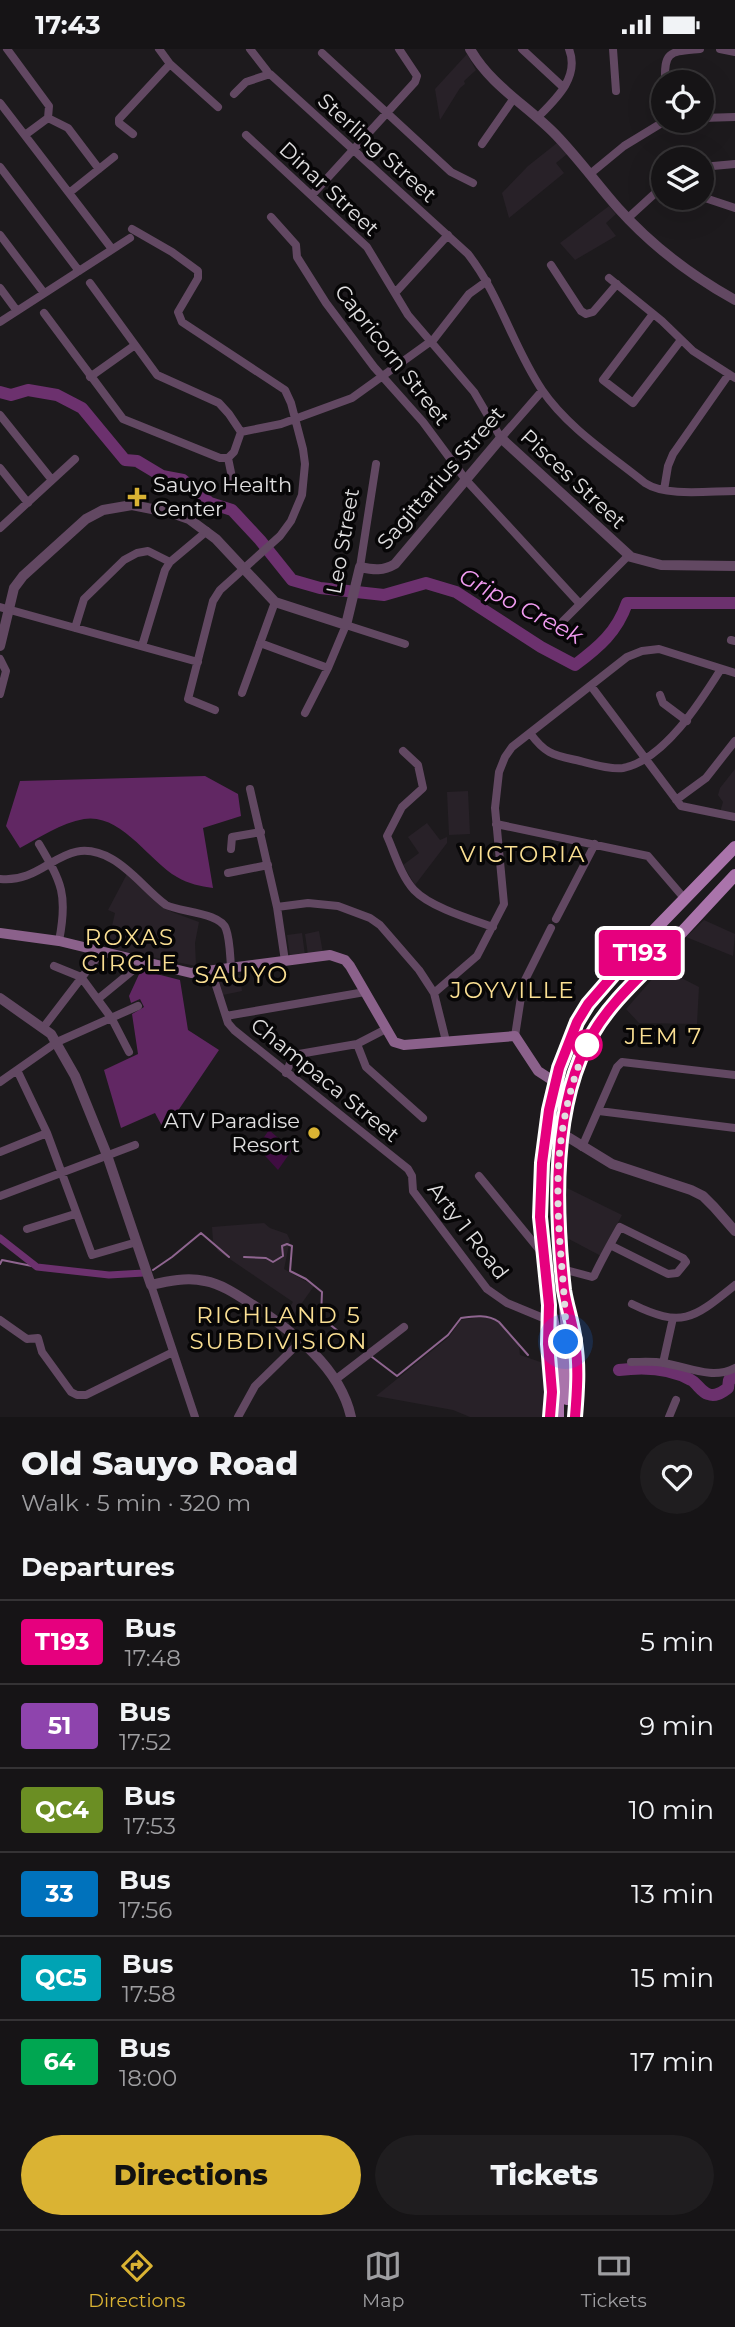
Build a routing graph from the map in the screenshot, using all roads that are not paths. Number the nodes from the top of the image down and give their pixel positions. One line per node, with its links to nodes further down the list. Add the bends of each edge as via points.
1 (7, 49): 25 (street, via 49,106)
2 (159, 49): 13 (street)
3 (250, 49): 15 (street)
4 (399, 49): 22 (street, via 417,79)
5 (470, 49): 19 (street)
6 (522, 49): 16 (street)
7 (569, 49): 16 (street, via 571,74)
8 (613, 49): 17 (street)
9 (699, 49): 14 (street, via 668,54)
10 (720, 49): 11 (street)
11 (735, 52)
12 (323, 53): 22 (street)
13 (170, 64): 21 (street); 28 (street, via 118,122)
14 (664, 70)
15 (267, 71)
16 (563, 87): 23 (street)
17 (616, 91)
18 (234, 94): 32 (street, Sterling Street, via 246,82 270,74)
19 (514, 98): 23 (street); 31 (street)
20 (0, 103): 29 (street)
21 (218, 107)
22 (388, 112): 32 (street); 39 (street, via 452,172)
23 (538, 117): 38 (street)
24 (735, 117): 26 (street)
25 (48, 118): 29 (street); 37 (street, via 68,128)
26 (714, 118)
27 (651, 130): 38 (street)
28 (133, 134)
29 (25, 135): 40 (street)
30 (246, 135): 41 (street, Dinar Street)
31 (482, 144)
32 (353, 150): 41 (street); 48 (street, Sterling Street)
33 (114, 157): 37 (street)
34 (735, 164): 35 (street)
35 (714, 166)
36 (0, 167): 51 (street)
37 (99, 169): 40 (street)
38 (590, 174): 46 (street)
39 (473, 183)
40 (69, 193): 49 (street)
41 (312, 195): 58 (street, Dinar Street, via 367,247)
42 (651, 197): 46 (street)
43 (714, 201): 44 (street)
44 (735, 208)
45 (271, 217): 69 (street, Capricorn Street, via 296,245 297,257 326,303)
46 (628, 218): 59 (street, via 664,252)
47 (0, 235): 57 (street)
48 (448, 235): 53 (street, Sterling Street); 58 (street)
49 (112, 249): 51 (street); 72 (street, via 131,233 172,252 198,271 179,317 285,390)
50 (551, 265): 55 (street, via 586,314)
51 (79, 271): 57 (street)
52 (610, 278): 55 (street)
53 (486, 281): 65 (street, via 469,294); 70 (street, Sterling Street)
54 (90, 283): 66 (street)
55 (617, 284): 62 (street)
56 (0, 288): 60 (street)
57 (44, 293): 60 (street)
58 (395, 293): 65 (street, Dinar Street)
59 (735, 300)
60 (17, 311): 63 (street)
61 (44, 313): 68 (street)
62 (653, 314): 64 (street); 64 (street, via 603,380 633,403)
63 (0, 322)
64 (681, 340): 67 (street)
65 (430, 342): 69 (street); 74 (street, Pisces Street, via 474,392)
66 (135, 345): 68 (street); 73 (street, via 160,379 219,403)
67 (732, 376): 82 (street, via 673,454)
68 (90, 377): 75 (street, via 132,425)
69 (382, 377): 72 (street, via 352,398); 80 (street, Capricorn Street)
70 (542, 391): 74 (street, Sagittarius Street); 82 (street, Sterling Street, via 580,432 645,483)
71 (0, 415): 79 (street)
72 (296, 420): 73 (street); 91 (street, via 305,464 302,495 291,521)
73 (241, 432): 75 (street)
74 (501, 438): 80 (street, Sagittarius Street); 87 (street, Pisces Street)
75 (228, 458): 81 (street)
76 (75, 459): 79 (street)
77 (376, 464): 90 (street, Leo Street)
78 (0, 468): 84 (street)
79 (52, 480): 84 (street)
80 (466, 480): 90 (street, Sagittarius Street, via 395,564 379,570); 93 (street, Capricorn Street)
81 (234, 487)
82 (664, 490): 83 (street)
83 (735, 491)
84 (28, 503): 85 (street)
85 (1, 523)
86 (207, 531): 88 (street); 91 (street); 94 (street, via 181,515 146,507 103,510 86,519 23,576)
87 (629, 555): 89 (street, Pisces Street, via 661,565); 93 (street)
88 (170, 562): 97 (street, via 148,551 124,560 84,599); 101 (street)
89 (735, 566)
90 (360, 567): 96 (street, Leo Street)
91 (244, 569): 92 (street); 103 (street, via 213,601)
92 (275, 601): 96 (street); 98 (street)
93 (580, 604): 95 (street)
94 (4, 608): 97 (street); 100 (street)
95 (563, 621)
96 (346, 625): 99 (street); 104 (street)
97 (75, 628): 101 (street)
98 (260, 643): 104 (street); 108 (street)
99 (405, 644)
100 (0, 646)
101 (142, 646): 103 (street)
102 (0, 659): 109 (street, via 6,671)
103 (198, 661): 111 (street, via 188,699)
104 (328, 668): 112 (street)
105 (721, 669): 106 (street); 107 (street, via 659,649 642,651 627,657); 113 (street)
106 (735, 673)
107 (591, 686): 114 (street); 117 (street)
108 (242, 693)
109 (0, 694)
110 (660, 695): 113 (street, via 663,703)
111 (215, 710)
112 (305, 713)
113 (687, 721): 117 (street)
114 (530, 733): 117 (street, via 551,754 590,763 619,768); 121 (street, via 512,747 499,772)
115 (735, 741): 119 (street, via 706,778)
116 (403, 751): 135 (street, via 418,765 423,788 402,807 387,836 405,878 415,892 431,902)
117 (645, 758): 119 (street)
118 (250, 789): 122 (street)
119 (676, 800): 120 (street, via 681,806)
120 (735, 817)
121 (496, 824): 124 (street); 135 (street, via 504,904)
122 (261, 832): 126 (street, via 232,837); 128 (street)
123 (38, 844): 127 (street)
124 (595, 844): 132 (street, via 648,856); 134 (street)
125 (735, 847): 132 (main road)
126 (231, 849)
127 (50, 864): 131 (street, via 20,879); 139 (street, via 63,891); 147 (street, via 73,851 99,852 129,870 166,905 219,919 225,927)
128 (268, 865): 129 (street); 133 (street)
129 (228, 873)
130 (735, 875): 142 (main road)
131 (0, 879)
132 (684, 898): 138 (main road)
133 (277, 907): 144 (street); 151 (street, via 324,903 370,918 400,947)
134 (556, 919)
135 (493, 927): 151 (street, via 477,956)
136 (551, 928): 159 (street, via 523,984)
137 (0, 933): 139 (main road)
138 (645, 940): 141 (main road); 142 (main road)
139 (60, 941): 140 (main road)
140 (102, 951): 143 (main road); 149 (street)
141 (634, 951): 145 (main road); 168 (main road, via 577,1022)
142 (661, 954): 145 (main road)
143 (140, 960): 148 (main road, via 191,973); 153 (street)
144 (285, 961): 147 (main road); 150 (main road, via 339,957)
145 (652, 964): 173 (main road, via 592,1034 571,1085)
146 (54, 966): 149 (street)
147 (231, 967): 148 (main road)
148 (211, 970): 155 (street, Champaca Street)
149 (82, 977): 153 (street); 157 (street)
150 (365, 992): 155 (street); 158 (main road)
151 (434, 993): 160 (street)
152 (0, 998): 157 (street)
153 (98, 999): 156 (street)
154 (138, 1006): 156 (street)
155 (226, 1016): 165 (street, Champaca Street, via 234,1030)
156 (112, 1019): 161 (street); 163 (street)
157 (43, 1028): 161 (street)
158 (386, 1029): 160 (main road, via 394,1041 404,1045); 162 (street)
159 (515, 1036): 160 (main road); 168 (main road, via 538,1071)
160 (446, 1041)
161 (57, 1042): 164 (street); 177 (street)
162 (357, 1044): 165 (street, via 299,1054); 170 (street, via 366,1067)
163 (129, 1052)
164 (17, 1070): 167 (street); 172 (street)
165 (286, 1073): 179 (street, Champaca Street)
166 (735, 1075): 169 (street, via 622,1062)
167 (0, 1082)
168 (555, 1082): 187 (main road, via 540,1181)
169 (599, 1111): 171 (street); 175 (street)
170 (423, 1118)
171 (735, 1128)
172 (47, 1133): 176 (street); 178 (street)
173 (562, 1134): 175 (street); 188 (main road, via 558,1195)
174 (135, 1145): 177 (street)
175 (582, 1147): 184 (street, via 612,1164 703,1196)
176 (1, 1148)
177 (107, 1155): 178 (street); 185 (street)
178 (61, 1172): 181 (street); 182 (street)
179 (411, 1172): 196 (street, Arty 1 Road, via 413,1191 487,1289)
180 (479, 1176): 187 (street)
181 (0, 1196)
182 (75, 1214): 183 (street); 185 (street, via 92,1255)
183 (27, 1229)
184 (735, 1231)
185 (137, 1242): 189 (street)
186 (610, 1245): 186 (street, via 620,1227 686,1262 677,1273 668,1274); 188 (street, via 592,1277)
187 (542, 1253): 193 (main road)
188 (562, 1269): 191 (main road)
189 (151, 1285): 198 (street, via 195,1280 216,1285 275,1319); 199 (street)
190 (735, 1285): 194 (street, via 698,1314)
191 (566, 1304): 210 (main road); 211 (main road, via 575,1342)
192 (632, 1304): 194 (street)
193 (549, 1305): 196 (main road); 209 (main road, via 558,1344)
194 (673, 1318): 201 (street)
195 (0, 1320): 199 (street, via 27,1339 38,1338 42,1352 76,1395 86,1395)
196 (548, 1320): 208 (main road)
197 (404, 1327): 203 (street)
198 (301, 1341): 203 (street); 206 (street, via 255,1386)
199 (173, 1352): 205 (street)
200 (631, 1362): 201 (street)
201 (663, 1363): 202 (street, via 710,1373)
202 (735, 1368)
203 (335, 1380): 207 (street)
204 (676, 1400): 212 (street)
205 (195, 1417)
206 (238, 1417)
207 (351, 1417)
208 (550, 1417)
209 (558, 1417)
210 (566, 1417)
211 (575, 1417)
212 (669, 1417)

